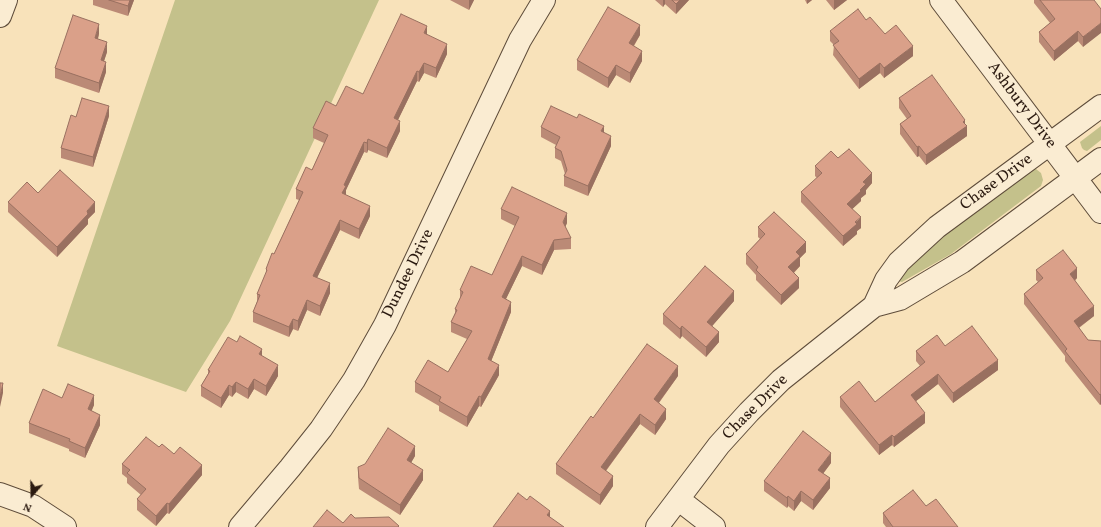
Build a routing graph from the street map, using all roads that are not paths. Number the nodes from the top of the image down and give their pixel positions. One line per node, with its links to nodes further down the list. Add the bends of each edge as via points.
1 (6, 0): 4 (street)
2 (544, 0): 14 (street, Dundee Drive, via 520,40 385,325 354,380 321,429)
3 (941, 0): 6 (street, Ashbury Drive)
4 (0, 16)
5 (1101, 106): 6 (street, Chase Drive)
6 (1050, 144): 8 (street, Ashbury Drive); 10 (street, Chase Drive, via 937,227 899,262 886,280)
7 (1101, 159): 8 (street, Chase Drive)
8 (1076, 178): 9 (street, Ashbury Drive); 10 (street, Chase Drive, via 962,262 900,299)
9 (1101, 212)
10 (874, 306): 12 (street, Chase Drive, via 781,380 719,445)
11 (0, 494): 13 (street, via 33,506)
12 (678, 499): 15 (street, Chase Drive); 16 (street)
13 (65, 527)
14 (240, 527)
15 (657, 527)
16 (714, 527)

